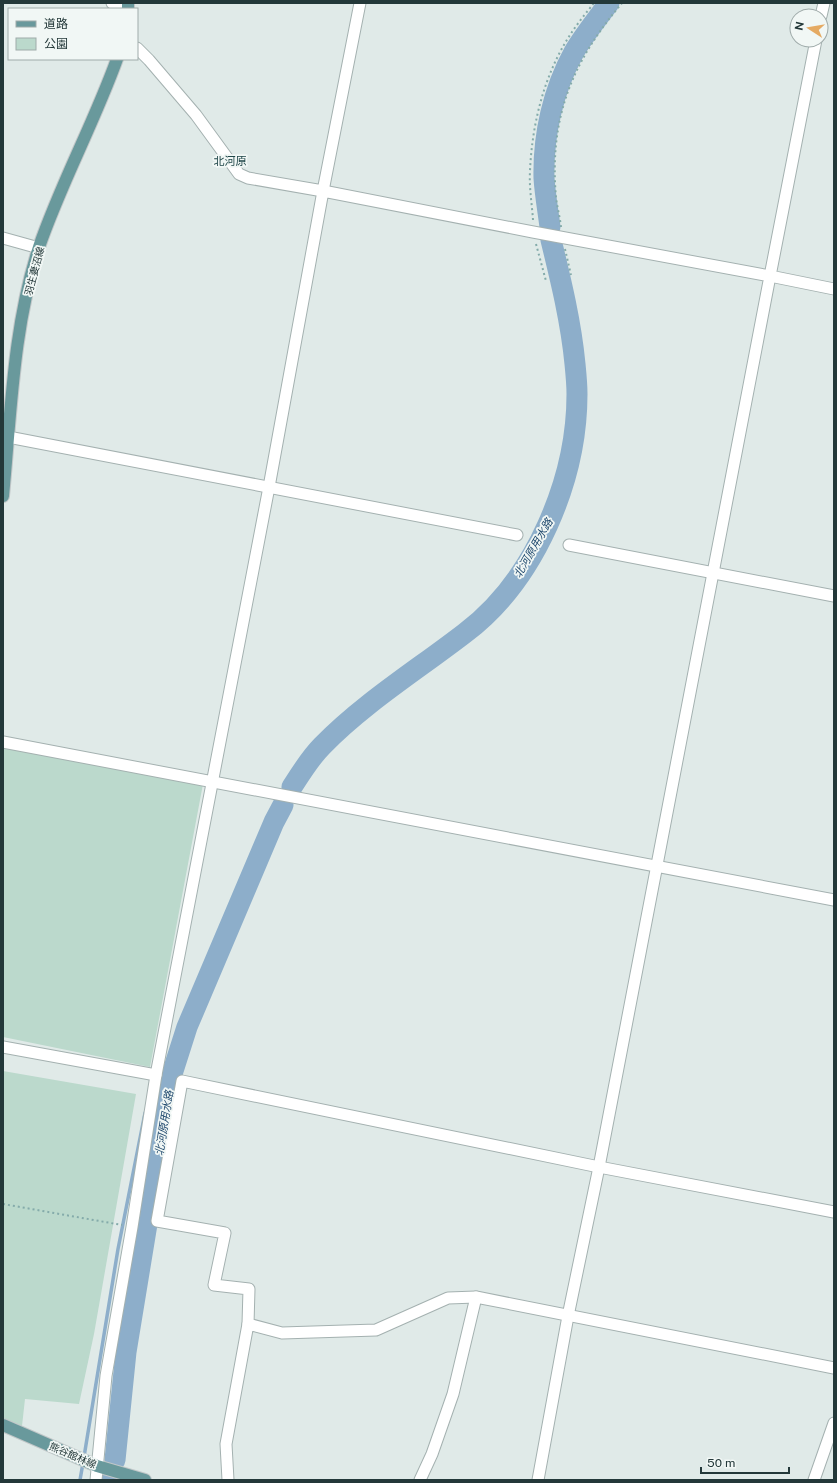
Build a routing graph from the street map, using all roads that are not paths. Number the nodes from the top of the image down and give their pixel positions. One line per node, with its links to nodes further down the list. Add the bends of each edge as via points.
1 (112, 3): 3 (street, via 118,7)
2 (360, 3): 7 (street)
3 (128, 7)
4 (814, 48): 10 (street)
5 (138, 49): 7 (street, via 196,115 240,174 248,178)
6 (117, 60): 9 (main road, 羽生妻沼線)
7 (323, 191): 10 (street); 13 (street)
8 (3, 238): 9 (street)
9 (39, 248): 12 (main road, 羽生妻沼線, via 20,328)
10 (770, 276): 11 (street); 17 (street)
11 (834, 289)
12 (6, 437): 13 (street); 14 (main road, 羽生妻沼線)
13 (269, 487): 15 (street); 20 (street)
14 (3, 496)
15 (517, 535)
16 (569, 545): 17 (street)
17 (712, 573): 18 (street); 21 (street)
18 (834, 596)
19 (3, 742): 20 (street)
20 (212, 782): 21 (street); 24 (street)
21 (656, 867): 22 (street); 25 (street)
22 (834, 900)
23 (3, 1046): 24 (street)
24 (156, 1075): 33 (street, via 106,1376)
25 (599, 1167): 26 (street); 28 (street); 29 (street, via 182,1081 157,1221 225,1233 214,1285 249,1289)
26 (834, 1212)
27 (476, 1297): 28 (street); 29 (street, via 448,1298 376,1330 282,1333); 37 (street, via 453,1394)
28 (568, 1316): 30 (street); 38 (street)
29 (248, 1324): 36 (street, via 226,1444)
30 (834, 1368)
31 (834, 1424): 39 (street)
32 (3, 1425): 33 (main road, 熊谷館林線)
33 (100, 1467): 34 (street); 35 (main road, 熊谷館林線)
34 (96, 1480)
35 (144, 1480)
36 (228, 1480)
37 (420, 1480)
38 (538, 1480)
39 (814, 1480)

